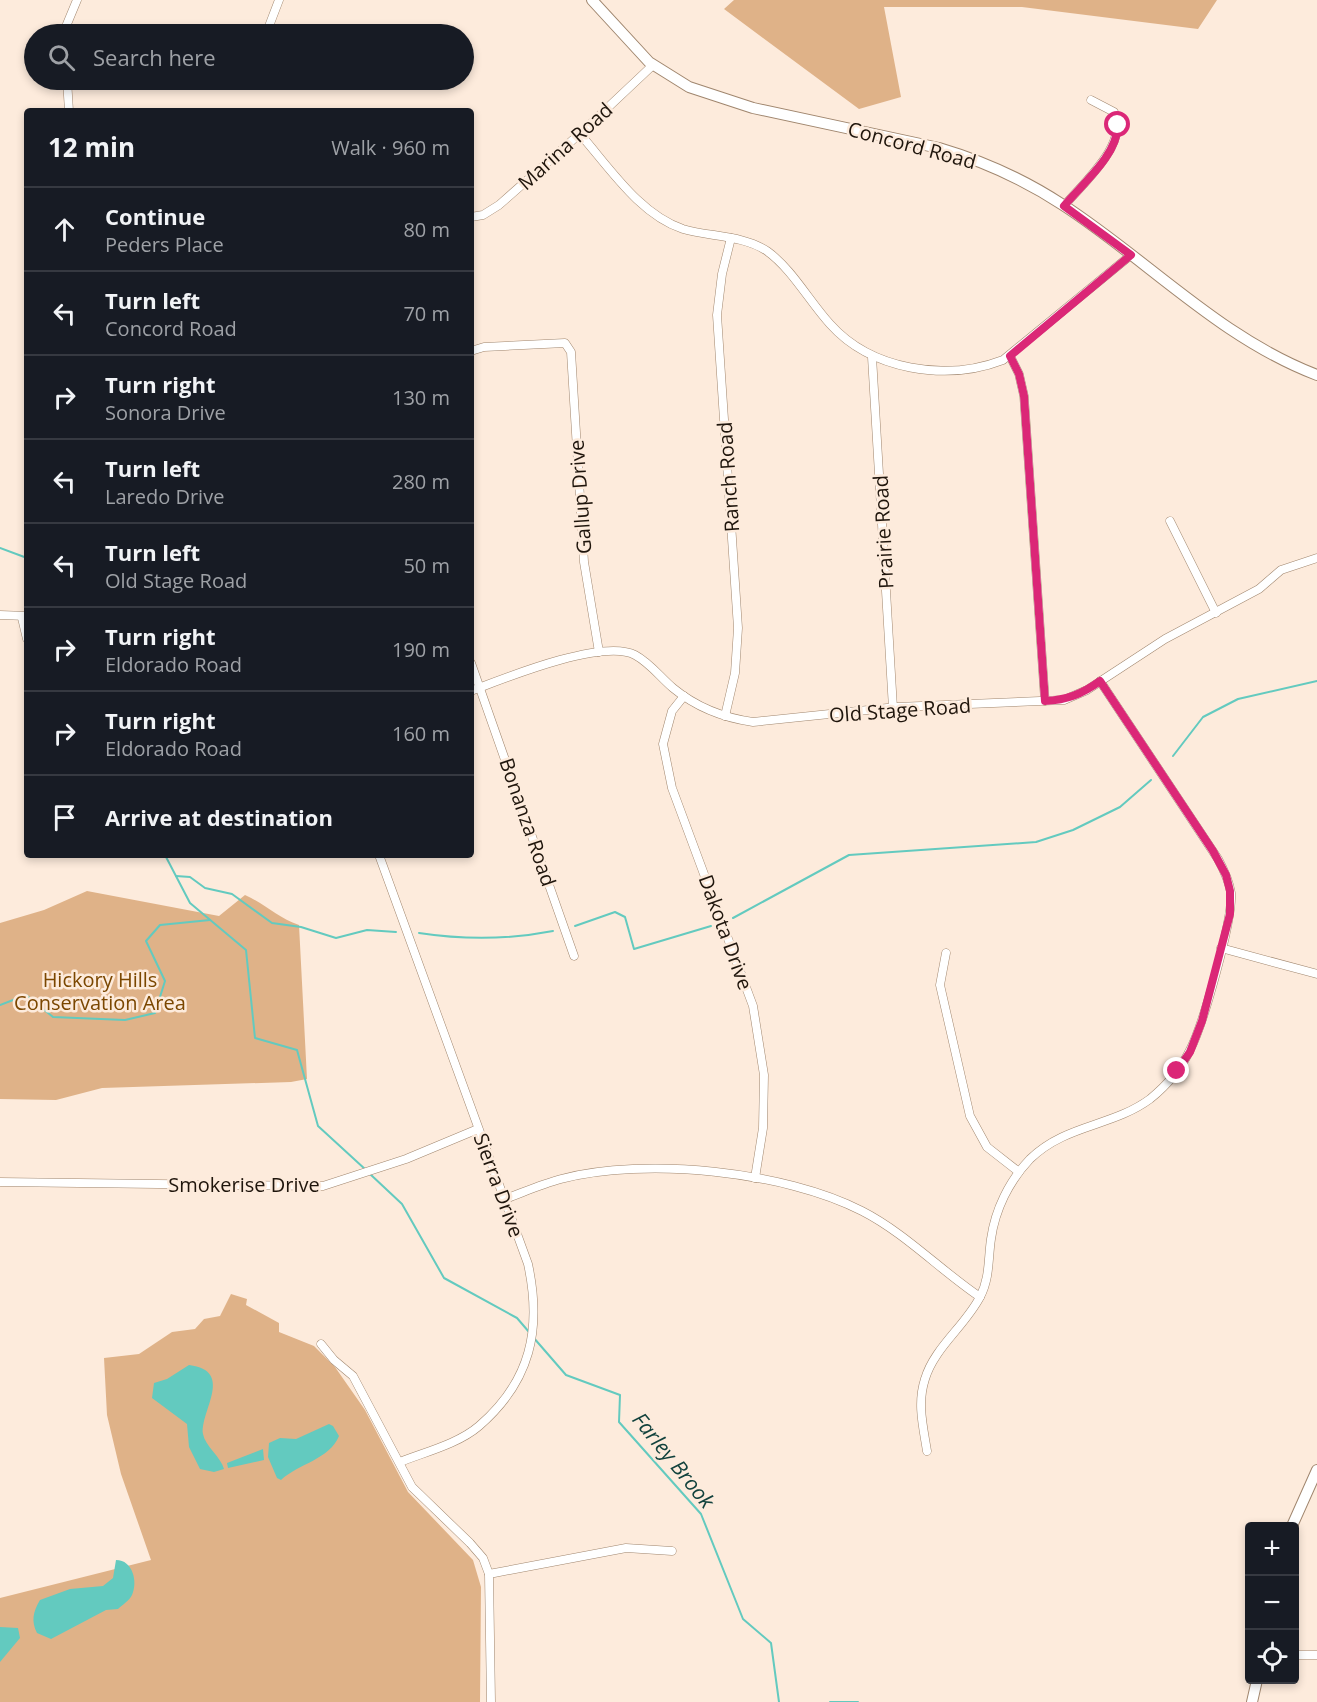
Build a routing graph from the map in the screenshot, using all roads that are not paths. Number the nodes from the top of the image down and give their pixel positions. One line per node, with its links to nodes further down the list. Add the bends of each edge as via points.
1 (77, 0): 4 (street)
2 (279, 0): 5 (street)
3 (592, 0): 6 (main road, Concord Road)
4 (67, 24)
5 (270, 24)
6 (653, 65): 10 (street, Marina Road); 11 (main road, Concord Road, via 689,87 715,97 969,157 1034,187)
7 (68, 90): 9 (street)
8 (1091, 100): 11 (street, via 1114,112 1116,138)
9 (69, 108)
10 (580, 134): 12 (street, Marina Road, via 499,205); 13 (street, via 658,216 684,229)
11 (1064, 206): 14 (main road, Concord Road)
12 (474, 216)
13 (730, 238): 17 (street, via 758,246 773,257 831,325); 32 (street, Ranch Road, via 717,315 738,628 735,673)
14 (1131, 255): 16 (street); 18 (main road, Concord Road, via 1227,328 1287,363)
15 (474, 350): 24 (street, Gallup Drive, via 565,344 571,352 584,562)
16 (1010, 356): 17 (street, via 987,366 962,369 908,367); 30 (street, via 1024,396)
17 (872, 357): 31 (street, Prairie Road)
18 (1317, 375)
19 (1170, 521): 21 (street)
20 (1317, 558): 21 (street, Old Stage Road, via 1281,570 1259,589)
21 (1216, 613): 26 (street, Old Stage Road, via 1165,639)
22 (0, 615): 23 (street)
23 (24, 617)
24 (599, 652): 27 (street, Old Stage Road); 29 (street, Old Stage Road, via 616,649 634,654)
25 (474, 671): 27 (street, Bonanza Road)
26 (1100, 681): 30 (street, Old Stage Road, via 1064,700); 34 (street, via 1226,875 1231,906)
27 (480, 688): 28 (street, Old Stage Road); 36 (street, Bonanza Road)
28 (474, 690)
29 (684, 696): 32 (street, Old Stage Road); 40 (street, Dakota Drive, via 672,711 663,744 672,788 753,1006 764,1084 763,1128)
30 (1045, 701): 31 (street, Old Stage Road)
31 (893, 708): 32 (street, Old Stage Road, via 753,722)
32 (725, 716)
33 (379, 858): 38 (street, Sierra Drive)
34 (1221, 948): 37 (street); 39 (street, via 1194,1042 1171,1079 1150,1099 1128,1112 1053,1141)
35 (946, 953): 39 (street, via 940,985 970,1116 987,1147)
36 (574, 956)
37 (1317, 974)
38 (478, 1129): 41 (street, Smokerise Drive, via 406,1159 323,1186); 42 (street, Sierra Drive)
39 (1019, 1172): 43 (street, via 995,1220 989,1270)
40 (755, 1178): 42 (street, via 670,1169 604,1172 561,1179); 43 (street, via 826,1196 862,1211)
41 (0, 1182)
42 (505, 1199): 46 (street, Sierra Drive, via 534,1292 535,1322 525,1365 512,1391 479,1426)
43 (980, 1297): 45 (street, via 924,1380 920,1403)
44 (321, 1344): 46 (street, via 353,1376)
45 (927, 1451)
46 (400, 1462): 50 (street, via 412,1486 483,1558)
47 (1317, 1470): 48 (main road)
48 (1294, 1522)
49 (672, 1551): 50 (street, via 626,1548)
50 (489, 1574): 54 (street)
51 (1299, 1655): 52 (street)
52 (1317, 1655)
53 (1256, 1684): 55 (main road)
54 (491, 1702)
55 (1252, 1702)

